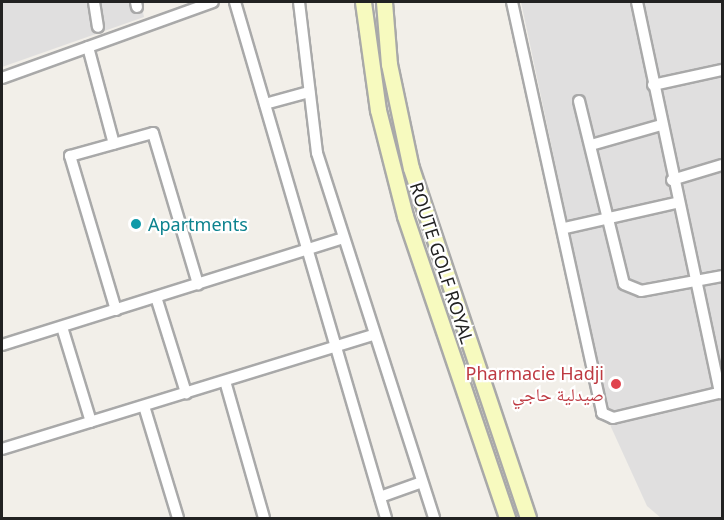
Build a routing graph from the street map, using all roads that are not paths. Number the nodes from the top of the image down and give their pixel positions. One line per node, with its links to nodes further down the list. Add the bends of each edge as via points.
1 (94, 2): 9 (street)
2 (213, 2): 10 (street)
3 (235, 2): 16 (street)
4 (299, 2): 14 (street)
5 (363, 2): 48 (street, ROUTE GOLF ROYAL, via 378,110 405,216)
6 (384, 2): 49 (street, ROUTE GOLF ROYAL, via 411,168)
7 (512, 2): 24 (street)
8 (636, 2): 13 (street)
9 (98, 27)
10 (88, 47): 12 (street); 18 (street)
11 (723, 70): 13 (street)
12 (2, 78)
13 (653, 85): 17 (street)
14 (309, 92): 16 (street); 25 (street, via 317,153)
15 (579, 101): 19 (street)
16 (265, 104): 26 (street)
17 (661, 125): 19 (street); 21 (street)
18 (114, 144): 29 (street, via 153,134); 31 (street, via 69,156)
19 (591, 145): 23 (street)
20 (723, 165): 21 (street)
21 (672, 180): 22 (street)
22 (676, 203): 23 (street); 28 (street)
23 (609, 219): 24 (street); 28 (street, via 617,270 628,287 641,291)
24 (565, 228): 38 (street, via 602,413 613,418)
25 (343, 238): 26 (street); 33 (street)
26 (307, 250): 29 (street); 35 (street)
27 (723, 276): 28 (street)
28 (694, 280): 38 (street)
29 (198, 284): 30 (street)
30 (156, 297): 31 (street); 37 (street)
31 (116, 310): 32 (street)
32 (62, 327): 34 (street); 40 (street)
33 (373, 334): 35 (street); 42 (street)
34 (2, 345)
35 (335, 347): 36 (street); 43 (street)
36 (225, 381): 37 (street); 45 (street)
37 (186, 393): 39 (street)
38 (721, 393)
39 (144, 406): 40 (street); 44 (street)
40 (91, 422): 41 (street)
41 (2, 449)
42 (419, 483): 43 (street); 47 (street)
43 (380, 497): 46 (street)
44 (178, 519)
45 (264, 519)
46 (386, 519)
47 (434, 519)
48 (507, 519)
49 (528, 519)

